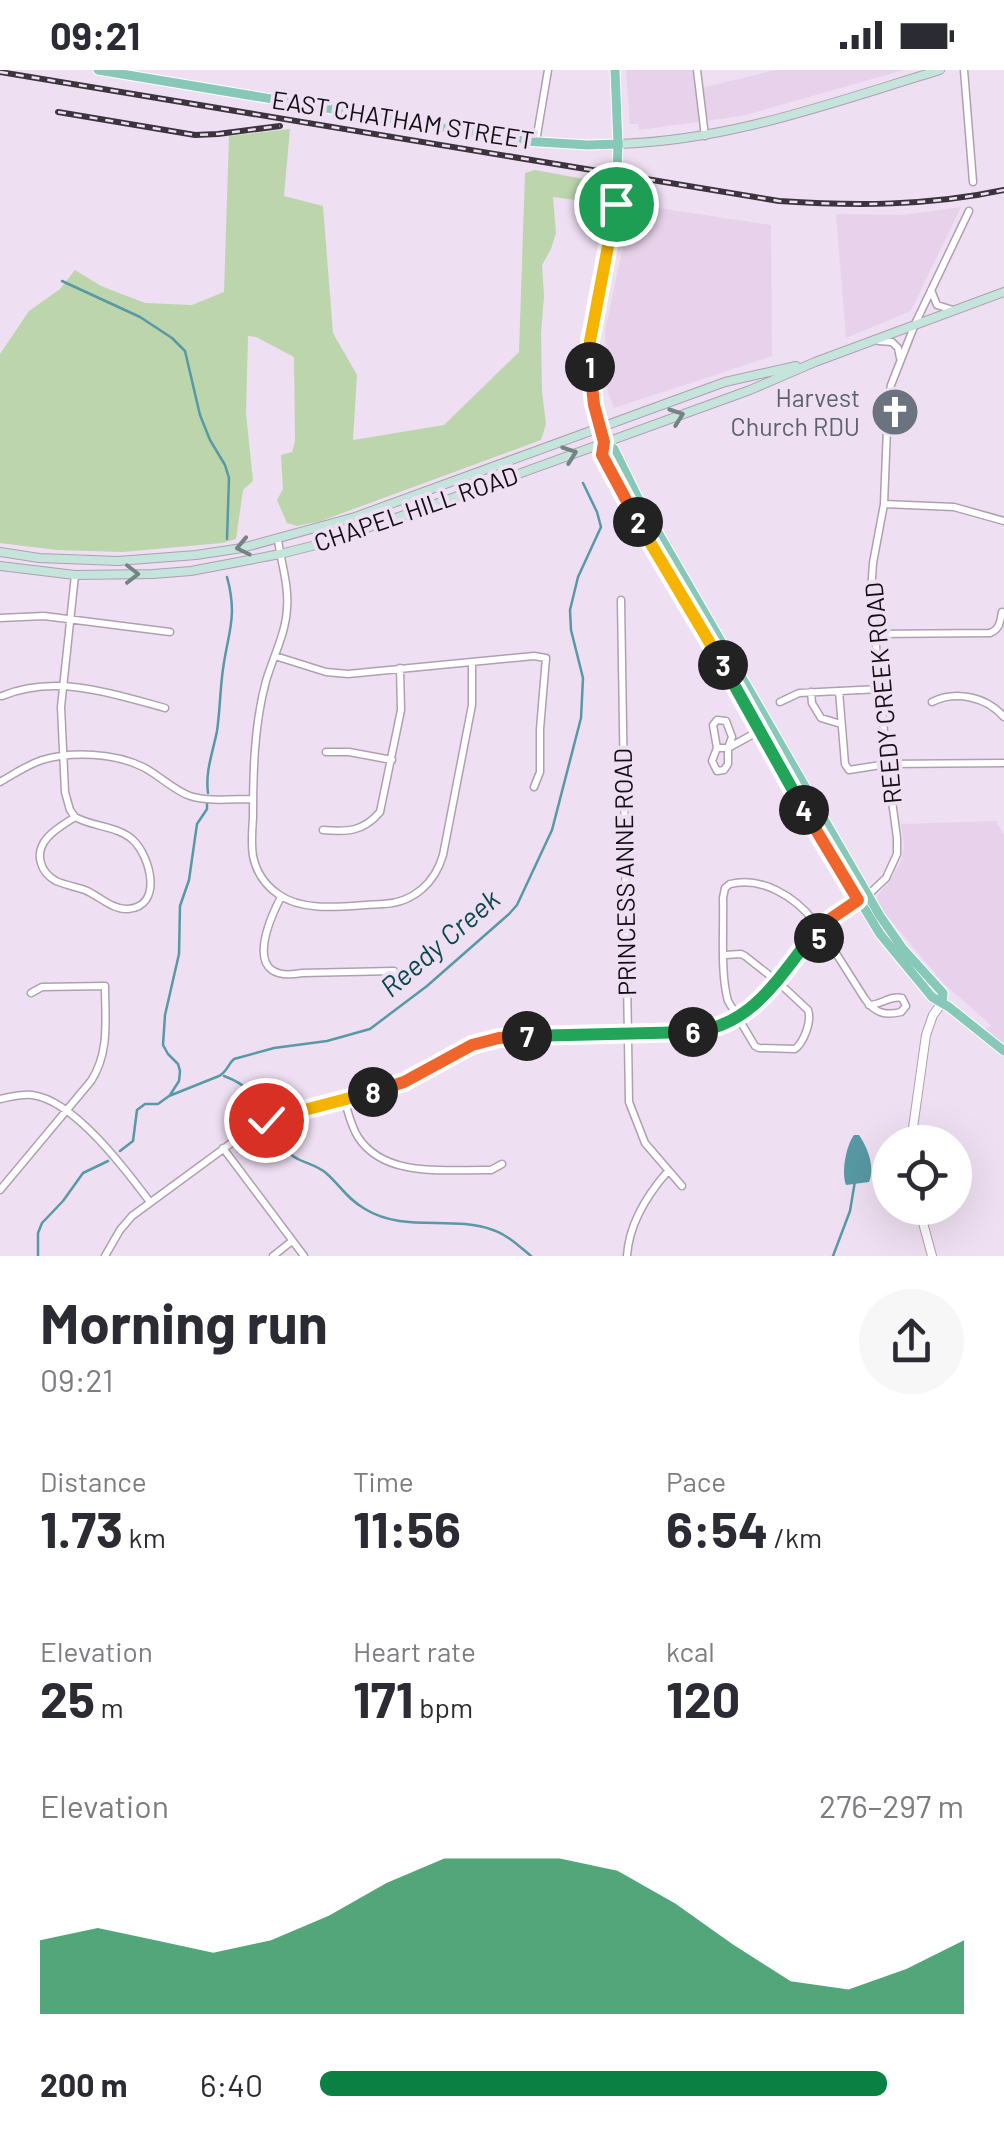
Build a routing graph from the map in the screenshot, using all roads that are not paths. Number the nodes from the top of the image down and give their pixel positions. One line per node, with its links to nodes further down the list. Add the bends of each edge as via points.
1 (98, 70): 8 (main road, EAST CHATHAM STREET)
2 (548, 70): 8 (street)
3 (615, 70): 9 (main road)
4 (696, 70): 7 (street)
5 (940, 70): 7 (main road, EAST CHATHAM STREET)
6 (964, 70): 10 (street)
7 (705, 136): 9 (main road, EAST CHATHAM STREET)
8 (536, 143): 9 (main road, EAST CHATHAM STREET)
9 (618, 144): 19 (main road, via 616,204 590,341)
10 (973, 182)
11 (969, 211): 12 (street, REEDY CREEK ROAD)
12 (931, 290): 14 (street, via 937,304); 15 (street, REEDY CREEK ROAD)
13 (1004, 292): 14 (main road, CHAPEL HILL ROAD)
14 (954, 310): 15 (main road, CHAPEL HILL ROAD)
15 (915, 324): 16 (main road, CHAPEL HILL ROAD); 18 (street, REEDY CREEK ROAD)
16 (867, 342): 17 (main road, CHAPEL HILL ROAD); 18 (street, via 892,342)
17 (815, 362): 19 (main road, CHAPEL HILL ROAD, via 725,382); 20 (main road, CHAPEL HILL ROAD, one-way to 17)
18 (900, 363): 21 (street, REEDY CREEK ROAD, via 888,402)
19 (601, 427): 20 (main road); 23 (main road, CHAPEL HILL ROAD)
20 (604, 442): 25 (main road, CHAPEL HILL ROAD, one-way to 20); 47 (main road, via 602,455 621,492); 61 (main road)
21 (884, 504): 22 (street, via 954,508); 33 (street, REEDY CREEK ROAD, via 872,579)
22 (1004, 522)
23 (278, 540): 24 (main road, CHAPEL HILL ROAD, one-way to 24, via 159,559); 25 (street)
24 (0, 554)
25 (280, 554): 27 (main road, CHAPEL HILL ROAD, one-way to 25, via 191,571); 34 (street, via 287,610)
26 (0, 566): 27 (main road, CHAPEL HILL ROAD)
27 (75, 575): 31 (street)
28 (621, 600): 73 (street, PRINCESS ANNE ROAD)
29 (1002, 612): 33 (street, via 990,633)
30 (0, 618): 31 (street)
31 (69, 618): 32 (street); 37 (street)
32 (170, 632)
33 (874, 634): 38 (street, REEDY CREEK ROAD)
34 (275, 656): 36 (street, via 338,674); 57 (street, via 260,710)
35 (472, 662): 36 (street); 56 (street, via 546,658); 60 (street, via 472,705 434,876 415,894 388,904 318,906)
36 (400, 668): 52 (street)
37 (62, 685): 41 (street); 44 (street); 51 (street)
38 (880, 689): 39 (street); 53 (street, REEDY CREEK ROAD)
39 (839, 691): 40 (street); 46 (street)
40 (812, 692): 42 (street); 46 (street, via 822,718)
41 (2, 696)
42 (780, 702)
43 (932, 702): 45 (street, via 977,699)
44 (165, 708)
45 (1004, 717)
46 (841, 724): 53 (street, via 847,768)
47 (759, 731): 49 (street); 61 (main road)
48 (717, 748): 49 (street); 49 (street, via 713,766 721,771); 49 (street, via 714,725 721,719 732,736)
49 (728, 748)
50 (326, 752): 52 (street)
51 (63, 756): 55 (street, via 40,760); 57 (street, via 131,762 196,797); 58 (street)
52 (392, 760): 59 (street, via 376,818 355,830)
53 (887, 764): 54 (street); 61 (street, REEDY CREEK ROAD, via 897,854 886,878)
54 (1004, 764)
55 (0, 782)
56 (534, 787)
57 (253, 799): 60 (street, via 253,858)
58 (75, 817): 58 (street, via 43,844 45,872 118,908 144,902 152,884 140,848 126,834)
59 (323, 830)
60 (280, 896): 67 (street, via 262,947 275,972)
61 (863, 897): 63 (street, REEDY CREEK ROAD); 70 (main road, via 942,993)
62 (814, 922): 63 (street); 64 (street); 66 (street, via 778,890 733,882 724,892)
63 (826, 923): 65 (street)
64 (812, 936): 65 (street); 68 (street)
65 (825, 936): 71 (street)
66 (725, 954): 68 (street, via 741,954); 72 (street, via 726,994)
67 (394, 970)
68 (778, 982): 72 (street); 72 (street, via 810,1013 798,1047 759,1048)
69 (31, 993): 77 (street, via 104,986 102,1060)
70 (942, 1003): 74 (main road); 78 (street, via 926,1034)
71 (869, 1005): 71 (street, via 880,1014 906,1006 897,997)
72 (738, 1018): 73 (street, via 702,1031)
73 (626, 1034): 76 (street, via 491,1039 396,1086); 81 (street, PRINCESS ANNE ROAD, via 632,1114)
74 (1004, 1051)
75 (0, 1099): 77 (street, via 34,1095)
76 (344, 1100): 79 (street, via 266,1120); 80 (street, via 357,1136 386,1161 474,1170)
77 (66, 1111): 83 (street); 84 (street, via 112,1153)
78 (913, 1125)
79 (223, 1148): 84 (street); 86 (street)
80 (502, 1164)
81 (668, 1171): 82 (street, PRINCESS ANNE ROAD); 90 (street, via 640,1211)
82 (682, 1186)
83 (0, 1190)
84 (150, 1202): 87 (street)
85 (924, 1225): 91 (street)
86 (292, 1241): 88 (street); 89 (street)
87 (105, 1256)
88 (272, 1256)
89 (304, 1256)
90 (627, 1256)
91 (932, 1256)

